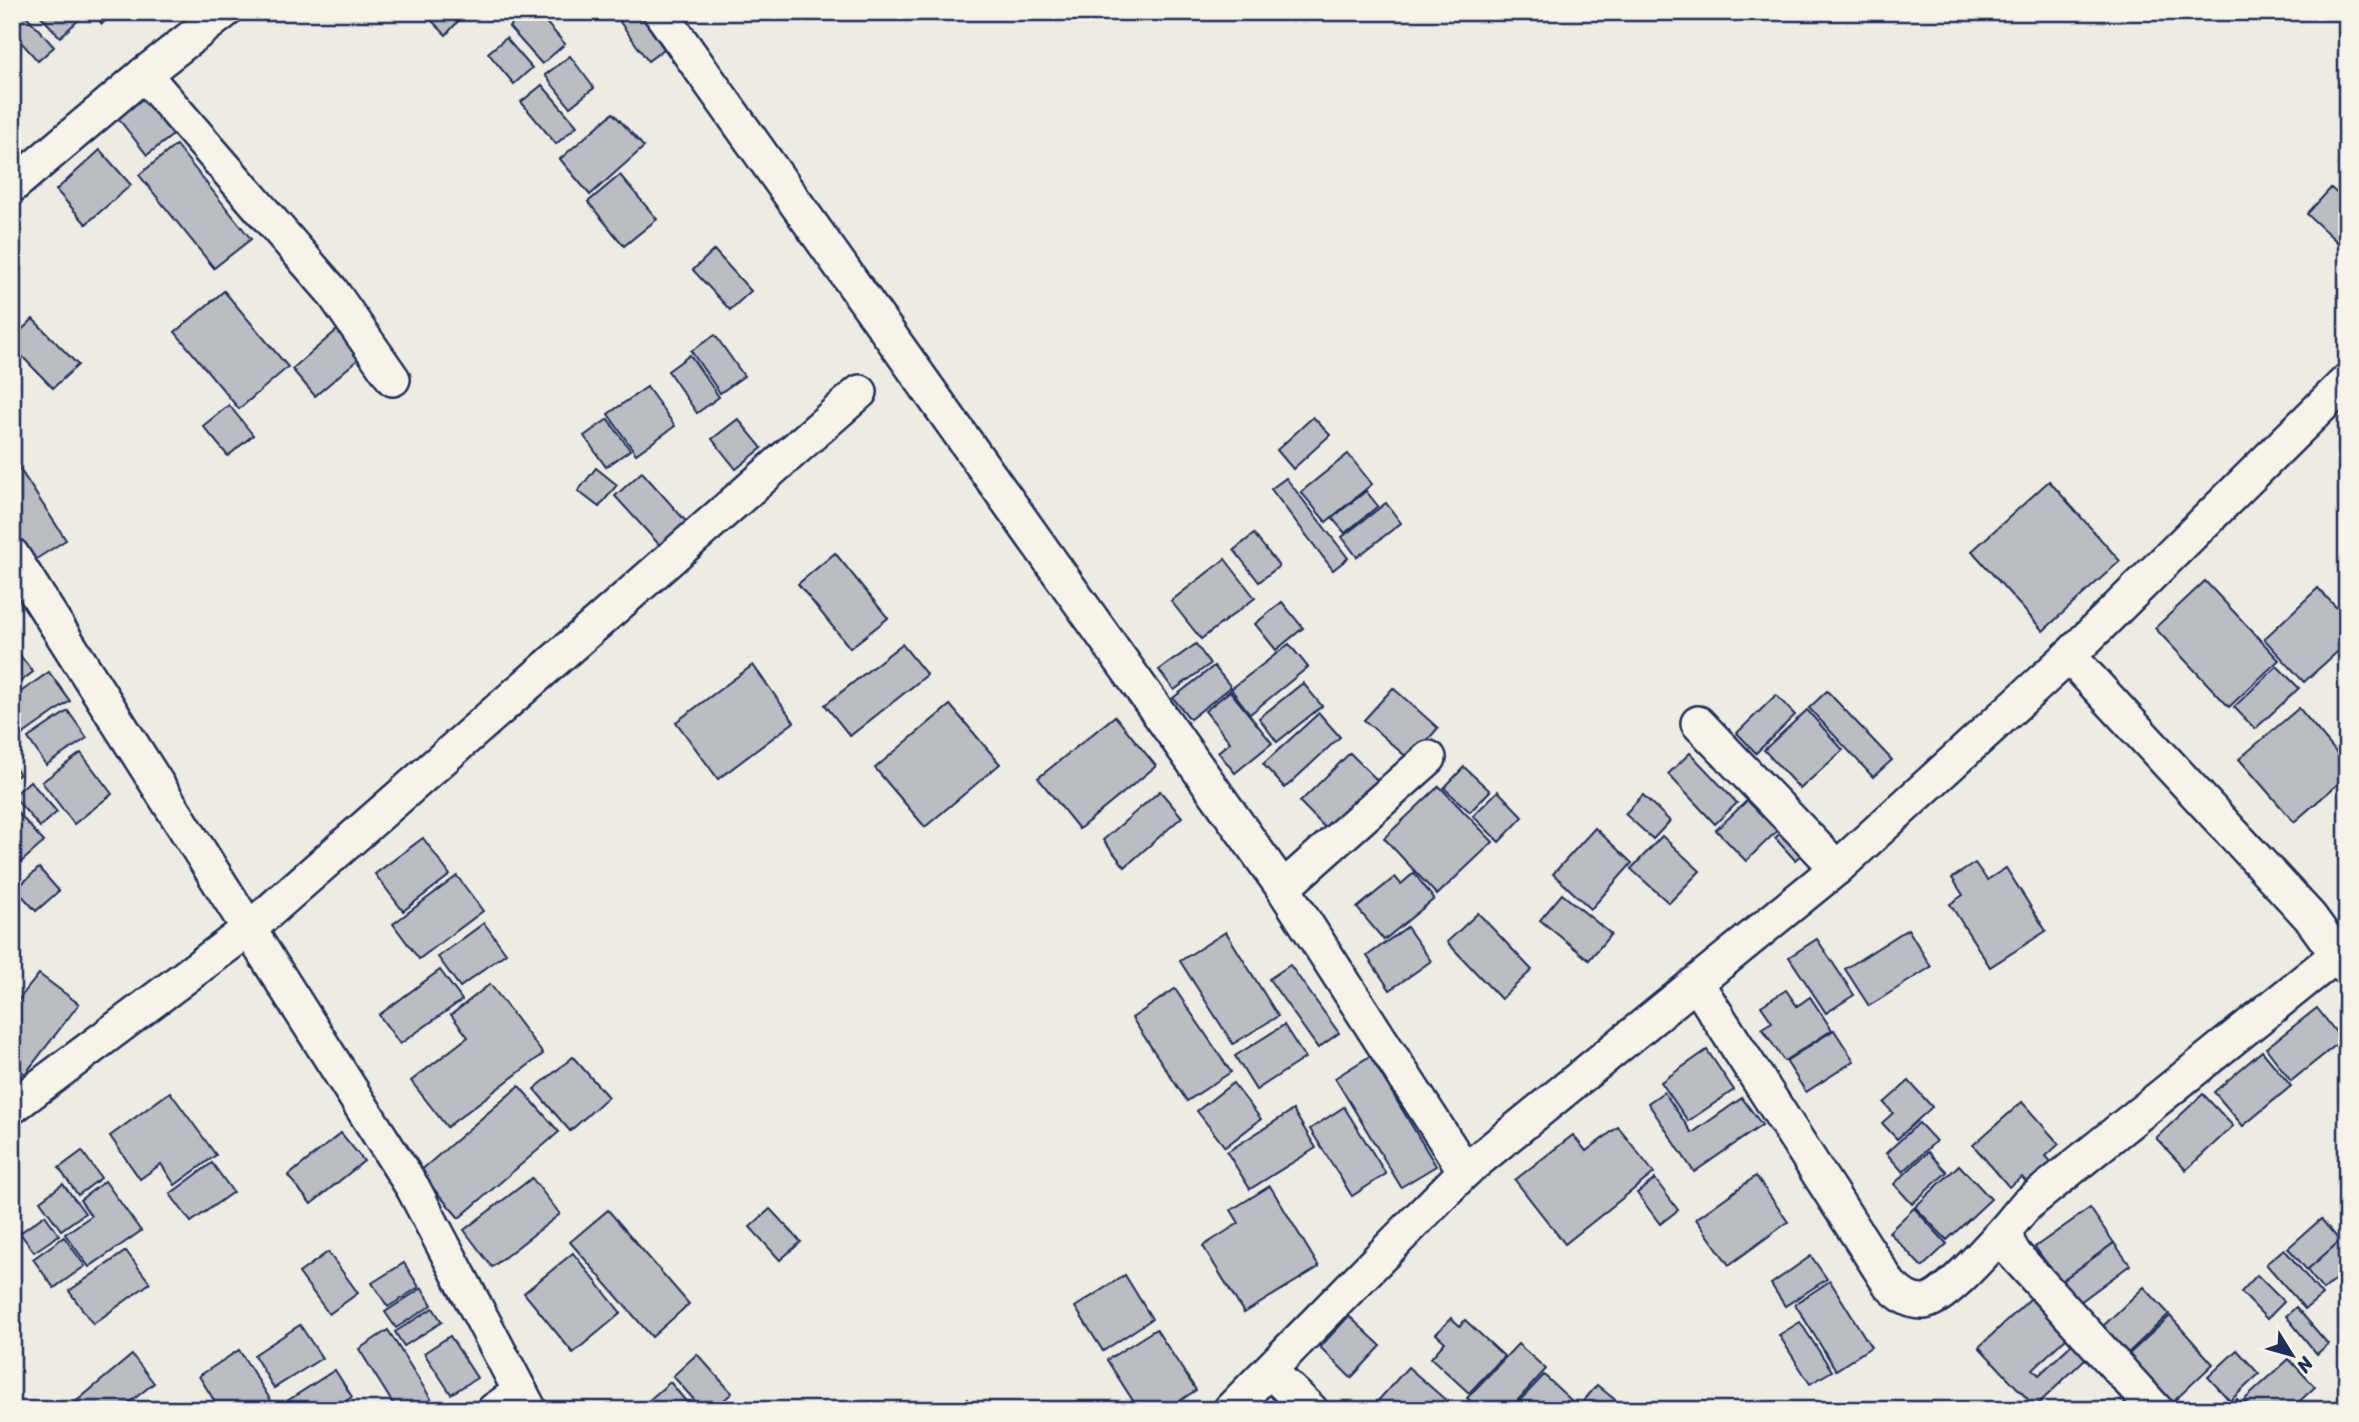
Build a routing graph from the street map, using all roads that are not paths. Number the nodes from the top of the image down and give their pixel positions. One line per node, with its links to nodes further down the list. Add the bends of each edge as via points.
1 (224, 12): 3 (street)
2 (660, 12): 13 (street)
3 (144, 74): 4 (street); 5 (street, via 331,290)
4 (12, 186)
5 (393, 379)
6 (2347, 382): 9 (street)
7 (860, 392): 14 (street)
8 (12, 555): 14 (street)
9 (2069, 656): 12 (street); 15 (street, via 2310,917)
10 (1698, 723): 12 (street)
11 (1429, 758): 13 (street)
12 (1837, 868): 16 (street)
13 (1283, 888): 18 (street)
14 (249, 929): 17 (street); 21 (street, via 413,1188)
15 (2342, 961): 19 (street, via 2025,1206)
16 (1697, 984): 18 (street); 19 (street, via 1890,1285 1905,1299 1925,1302 1941,1296)
17 (12, 1107)
18 (1465, 1171): 20 (street)
19 (2006, 1229): 24 (street, via 2014,1254)
20 (1270, 1371): 22 (street); 23 (street)
21 (515, 1404)
22 (1230, 1410)
23 (1311, 1410)
24 (2156, 1410)

